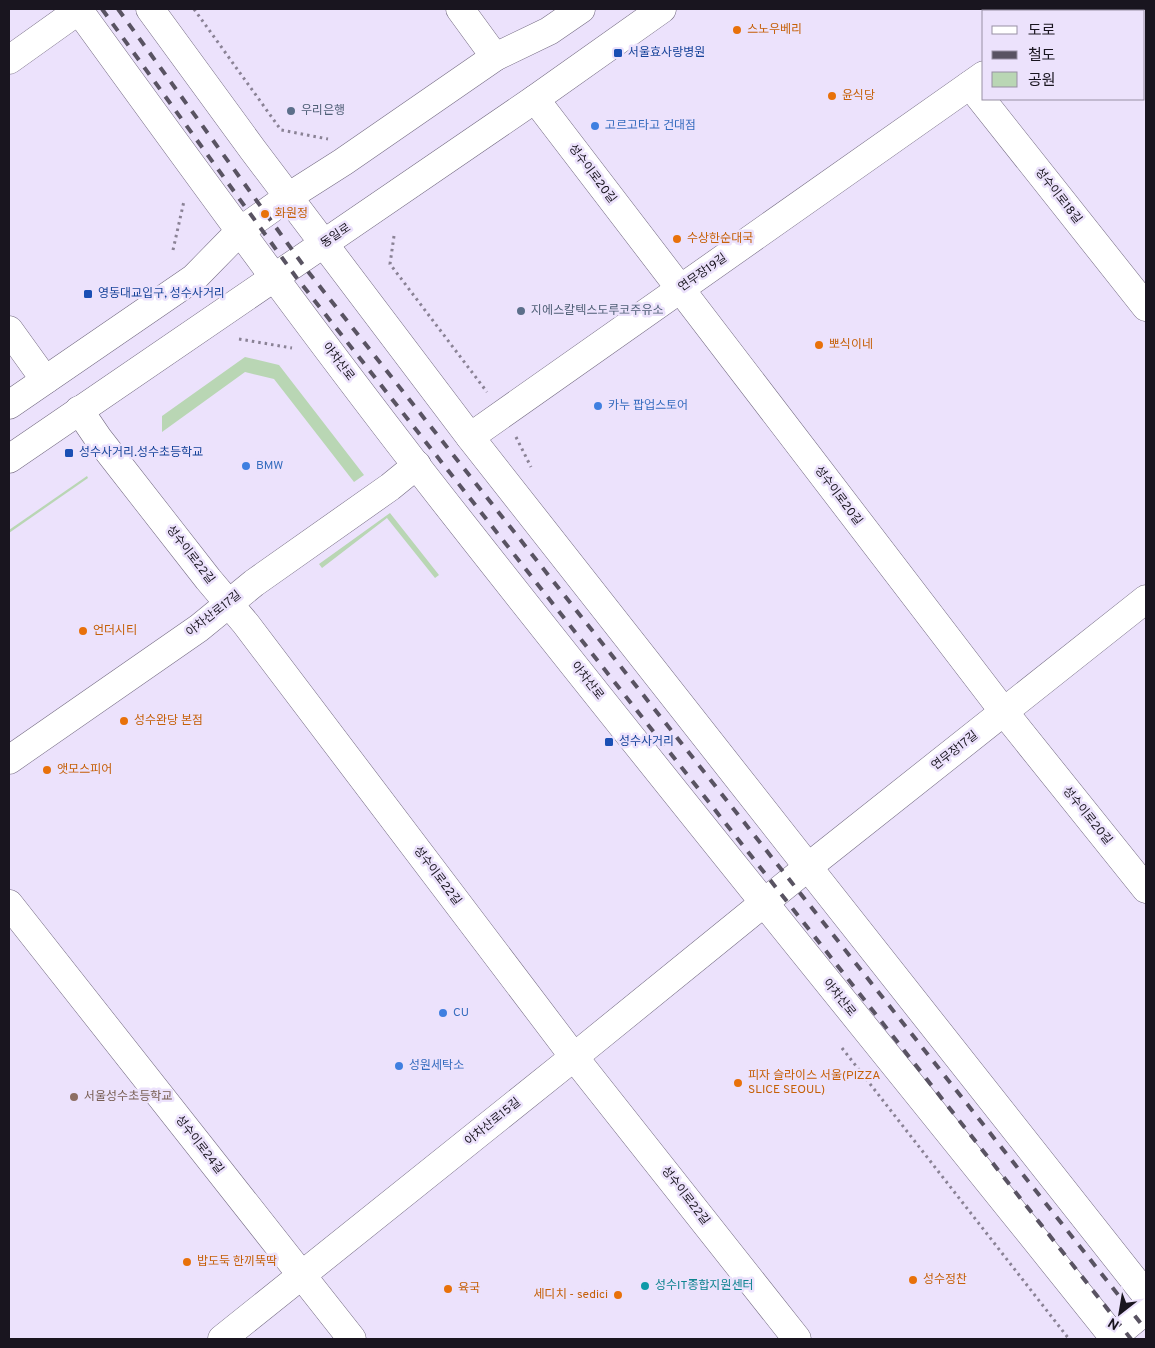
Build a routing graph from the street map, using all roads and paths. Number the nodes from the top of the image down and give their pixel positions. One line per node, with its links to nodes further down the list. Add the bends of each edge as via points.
1 (150, 9): 13 (street)
2 (194, 9): 12 (path, via 281,130)
3 (460, 9): 7 (street)
4 (581, 9): 7 (street, via 550,31)
5 (662, 9): 10 (street, 동일로)
6 (78, 10): 8 (street); 15 (street, 아차산로)
7 (495, 57): 13 (street)
8 (9, 60)
9 (977, 80): 20 (street, 연무장19길)
10 (535, 99): 17 (street, 동일로); 20 (street, 성수이로20길)
11 (992, 100): 21 (street, 성수이로18길)
12 (328, 139)
13 (288, 197): 15 (street); 17 (street)
14 (184, 200): 18 (path)
15 (240, 231): 19 (street, 아차산로); 23 (street, via 194,278)
16 (394, 236): 29 (path, via 390,264)
17 (324, 244): 19 (street, 동일로); 30 (street)
18 (174, 250)
19 (275, 278): 27 (street, 동일로); 32 (street, 아차산로)
20 (680, 289): 29 (street, 연무장19길); 35 (street, 성수이로20길)
21 (1146, 307)
22 (9, 330): 26 (street)
23 (111, 335): 26 (street); 27 (street, via 129,338 136,351 99,377)
24 (239, 338): 25 (path)
25 (293, 348)
26 (45, 380): 28 (street)
27 (88, 404): 31 (street, 동일로); 34 (street, 성수이로22길, via 98,438)
28 (9, 405)
29 (503, 414): 30 (street, 연무장19길)
30 (470, 437): 37 (street)
31 (9, 459)
32 (417, 466): 34 (street, 아차산로17길, via 254,582); 39 (street, 아차산로)
33 (1146, 599): 35 (street, 연무장17길)
34 (230, 603): 36 (street, 아차산로17길); 42 (street, 성수이로22길)
35 (1004, 712): 37 (street, 연무장17길); 38 (street, 성수이로20길)
36 (9, 760)
37 (808, 867): 39 (street, 연무장17길); 44 (street)
38 (1146, 889)
39 (763, 903): 42 (street, 아차산로15길); 50 (street, 아차산로)
40 (9, 904): 43 (street, 성수이로24길)
41 (840, 1045): 49 (path)
42 (574, 1056): 43 (street, 아차산로15길); 48 (street, 성수이로22길)
43 (302, 1275): 46 (street, 아차산로15길); 47 (street, 성수이로24길)
44 (1146, 1295)
45 (1146, 1310): 50 (street)
46 (222, 1339)
47 (352, 1339)
48 (797, 1339)
49 (1069, 1339)
50 (1113, 1339)

